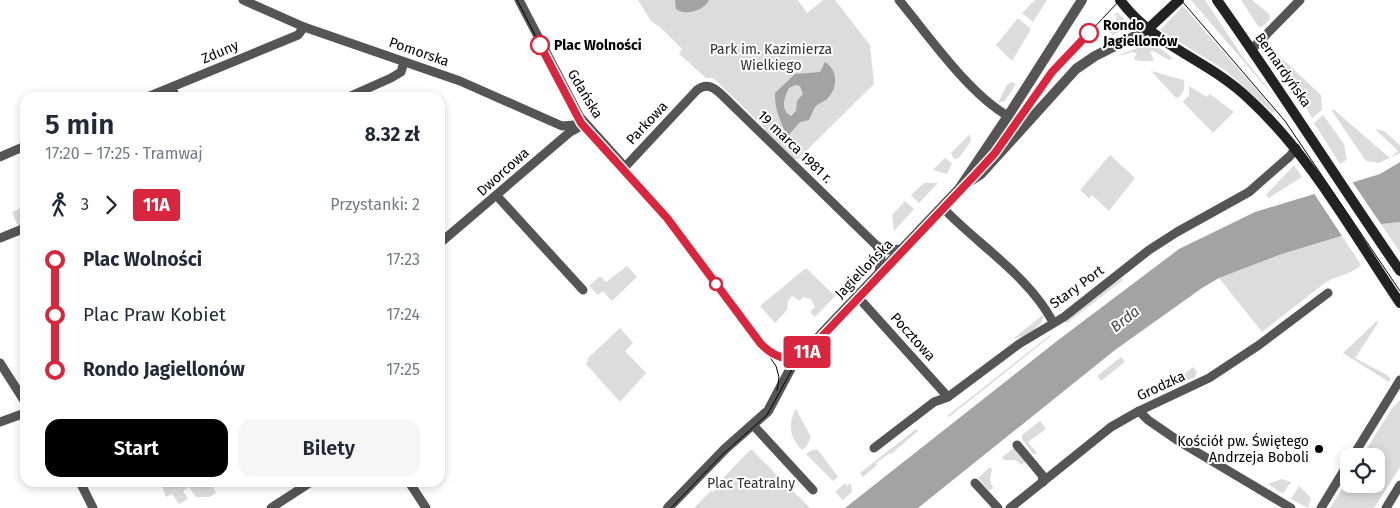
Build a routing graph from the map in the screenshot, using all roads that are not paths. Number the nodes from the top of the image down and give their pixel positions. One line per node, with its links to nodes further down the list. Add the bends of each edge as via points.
1 (243, 0): 9 (street, Pomorska)
2 (519, 0): 19 (street, Gdańska)
3 (899, 0): 18 (street, via 972,86 994,108)
4 (1082, 0): 18 (street, Jagiellońska)
5 (1120, 0): 10 (main road)
6 (1179, 0): 10 (main road)
7 (1217, 0): 11 (main road, Bernardyńska)
8 (1300, 0): 11 (street)
9 (304, 27): 12 (street, Pomorska); 13 (street, Zduny, via 298,35)
10 (1147, 30): 21 (main road, via 1236,87); 24 (street, Jagiellońska, via 1076,69 981,174)
11 (1252, 50): 32 (main road, Bernardyńska)
12 (404, 62): 16 (street, via 401,72); 19 (street, Pomorska, via 460,80 562,126)
13 (171, 88): 14 (street, Zduny); 15 (street)
14 (160, 92)
15 (173, 92)
16 (360, 92)
17 (690, 97): 23 (street, Parkowa); 30 (street, 19 marca 1981 r., via 702,86 716,90)
18 (1008, 116): 24 (street, Jagiellońska)
19 (585, 124): 23 (street, Gdańska); 25 (street, Dworcowa, via 570,132)
20 (20, 148): 22 (street)
21 (1296, 148): 37 (main road); 38 (street, Stary Port, via 1249,192 1163,241)
22 (0, 156)
23 (625, 167)
24 (959, 189): 26 (street, Jagiellońska)
25 (497, 196): 29 (street, Dworcowa); 34 (street)
26 (942, 207): 31 (street, Jagiellońska); 38 (street, via 1032,291)
27 (20, 230): 28 (street)
28 (0, 238)
29 (445, 239)
30 (877, 246): 31 (street, via 888,250); 33 (street, via 882,263)
31 (902, 249): 33 (street, Jagiellońska)
32 (1400, 271)
33 (879, 273): 36 (street, Jagiellońska)
34 (583, 290)
35 (1328, 293): 43 (street, Grodzka, via 1209,378)
36 (857, 296): 42 (street, Pocztowa); 46 (street, Jagiellońska, via 790,368 772,405)
37 (1400, 303)
38 (1053, 322): 42 (street, Stary Port)
39 (0, 363): 41 (street)
40 (1400, 380): 49 (street)
41 (20, 394)
42 (948, 397): 48 (street, Stary Port, via 934,402)
43 (1140, 411): 51 (street, Grodzka, via 1111,427); 58 (street, via 1180,442)
44 (20, 415): 45 (street)
45 (0, 422)
46 (753, 425): 57 (street); 62 (street, Jagiellońska)
47 (1017, 446): 51 (street, via 1042,475)
48 (874, 448)
49 (1358, 448)
50 (1340, 477): 66 (street)
51 (1044, 482): 64 (street, Grodzka)
52 (976, 483): 63 (street)
53 (1400, 485): 67 (street)
54 (82, 487): 59 (street)
55 (303, 487): 60 (street)
56 (412, 487): 61 (street)
57 (812, 490)
58 (1280, 505): 65 (street)
59 (93, 508)
60 (271, 508)
61 (426, 508)
62 (668, 508)
63 (998, 508)
64 (1010, 508)
65 (1291, 508)
66 (1321, 508)
67 (1386, 508)

